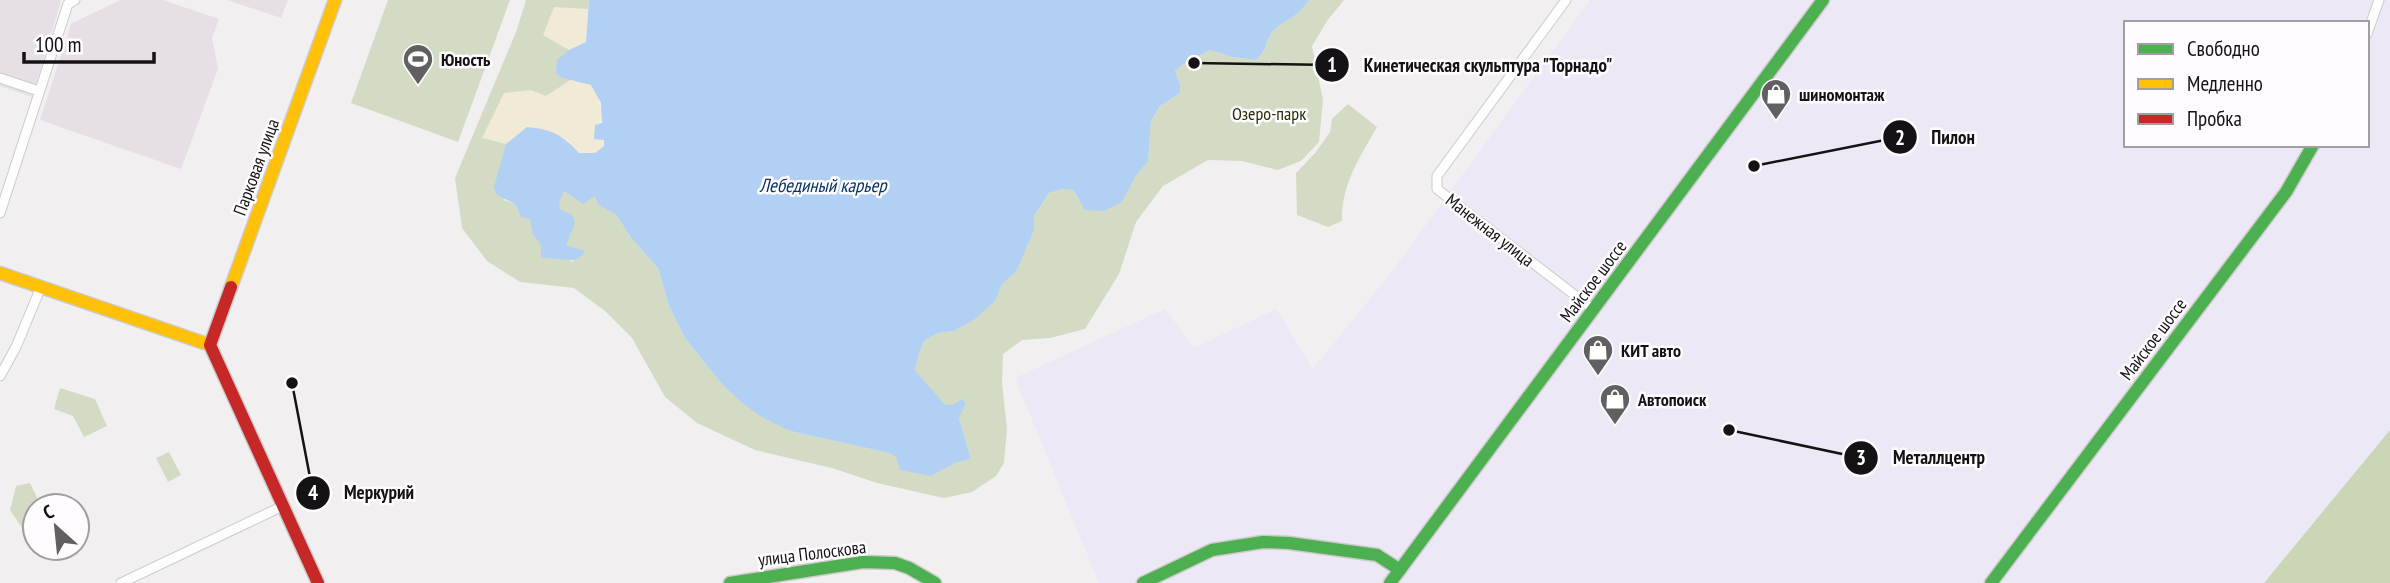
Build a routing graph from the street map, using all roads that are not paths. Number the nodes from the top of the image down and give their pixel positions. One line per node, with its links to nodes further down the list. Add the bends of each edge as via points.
1 (75, 0): 8 (street, via 68,4)
2 (335, 0): 14 (street, Парковая улица)
3 (1566, 0): 13 (street, Манежная улица, via 1437,176 1437,188)
4 (1824, 0): 13 (street, Майское шоссе)
5 (2379, 0): 6 (street)
6 (2369, 28)
7 (0, 78): 8 (street)
8 (39, 91): 10 (street)
9 (2312, 147): 24 (street, Майское шоссе, via 2286,192)
10 (0, 213)
11 (0, 273): 12 (street)
12 (41, 287): 14 (street); 15 (street)
13 (1594, 310): 17 (street, Майское шоссе)
14 (210, 345): 16 (street)
15 (0, 376)
16 (283, 506): 18 (street); 19 (street)
17 (1400, 570): 22 (street, via 1377,555 1264,542 1212,550); 23 (street, Майское шоссе)
18 (121, 583)
19 (318, 583)
20 (730, 583): 21 (street, улица Полоскова, via 863,562 895,563)
21 (935, 583)
22 (1143, 583)
23 (1390, 583)
24 (1991, 583)

